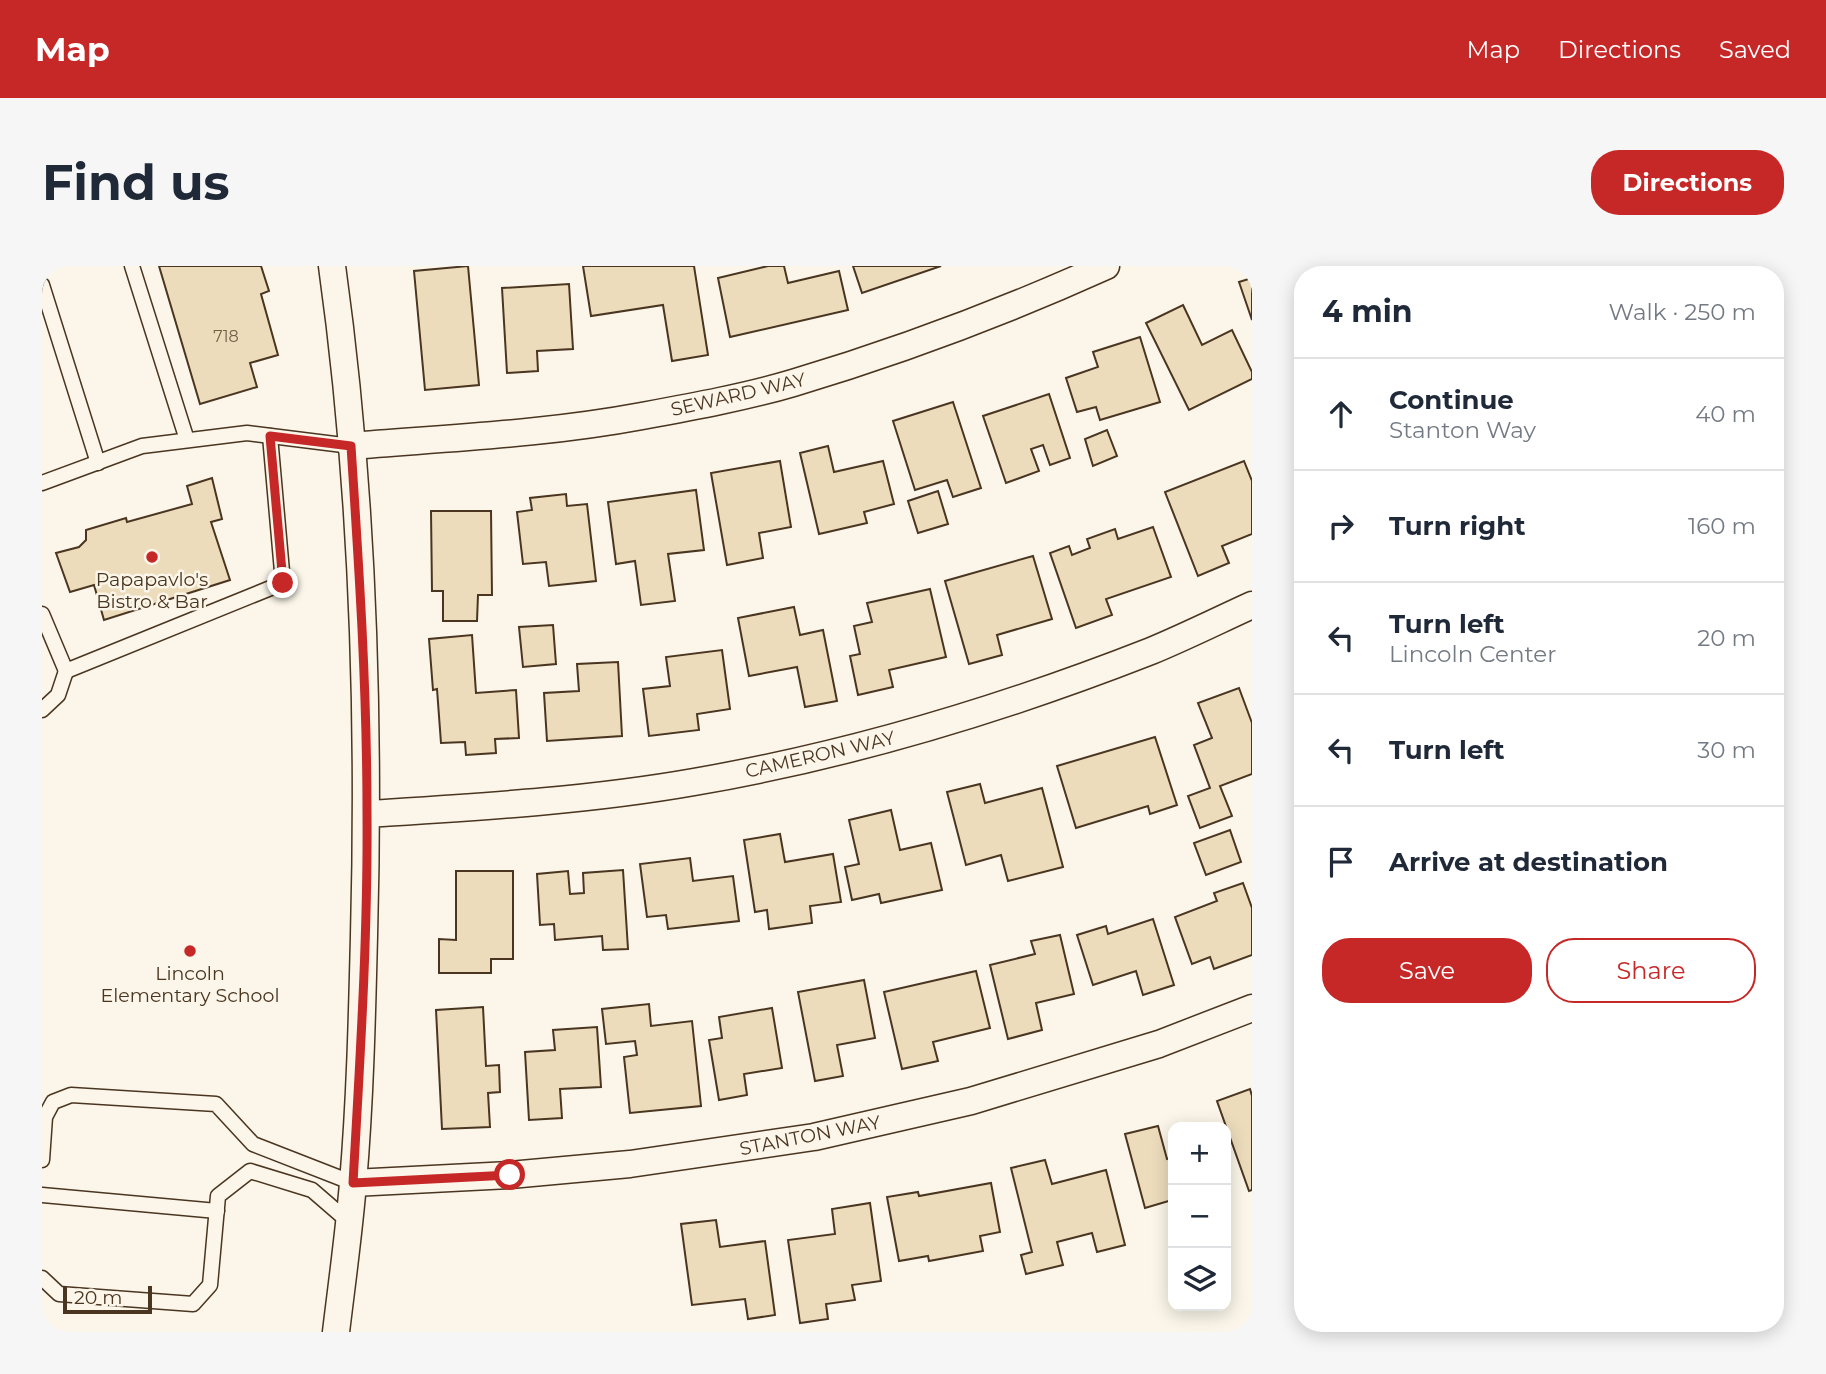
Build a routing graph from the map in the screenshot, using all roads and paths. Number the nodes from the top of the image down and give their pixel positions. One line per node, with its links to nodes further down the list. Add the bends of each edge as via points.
1 (132, 266): 6 (lane)
2 (332, 266): 7 (street)
3 (1106, 266): 7 (street, SEWARD WAY, via 950,332 790,384 641,416 541,431)
4 (42, 285): 8 (lane)
5 (270, 436): 6 (lane, via 247,433); 7 (lane); 12 (lane, via 283,583)
6 (187, 440): 8 (lane, via 142,446)
7 (351, 446): 14 (street, via 364,648)
8 (98, 463): 9 (lane)
9 (42, 483)
10 (1252, 605): 14 (street, CAMERON WAY, via 1153,650 973,716 821,757 693,783 537,803)
11 (42, 614): 12 (lane)
12 (66, 671): 13 (lane, via 58,695)
13 (42, 710)
14 (368, 814): 17 (street)
15 (1252, 1008): 17 (street, STANTON WAY, via 1159,1044 971,1101 814,1137 630,1164)
16 (42, 1160): 17 (lane, via 45,1117 53,1102 71,1095 216,1104 253,1144)
17 (353, 1183): 20 (street)
18 (42, 1195): 19 (lane)
19 (217, 1211): 20 (lane, via 218,1196 250,1171 312,1190); 21 (lane, via 210,1284 193,1304 59,1294)
20 (349, 1222): 22 (street)
21 (42, 1278)
22 (336, 1332)

